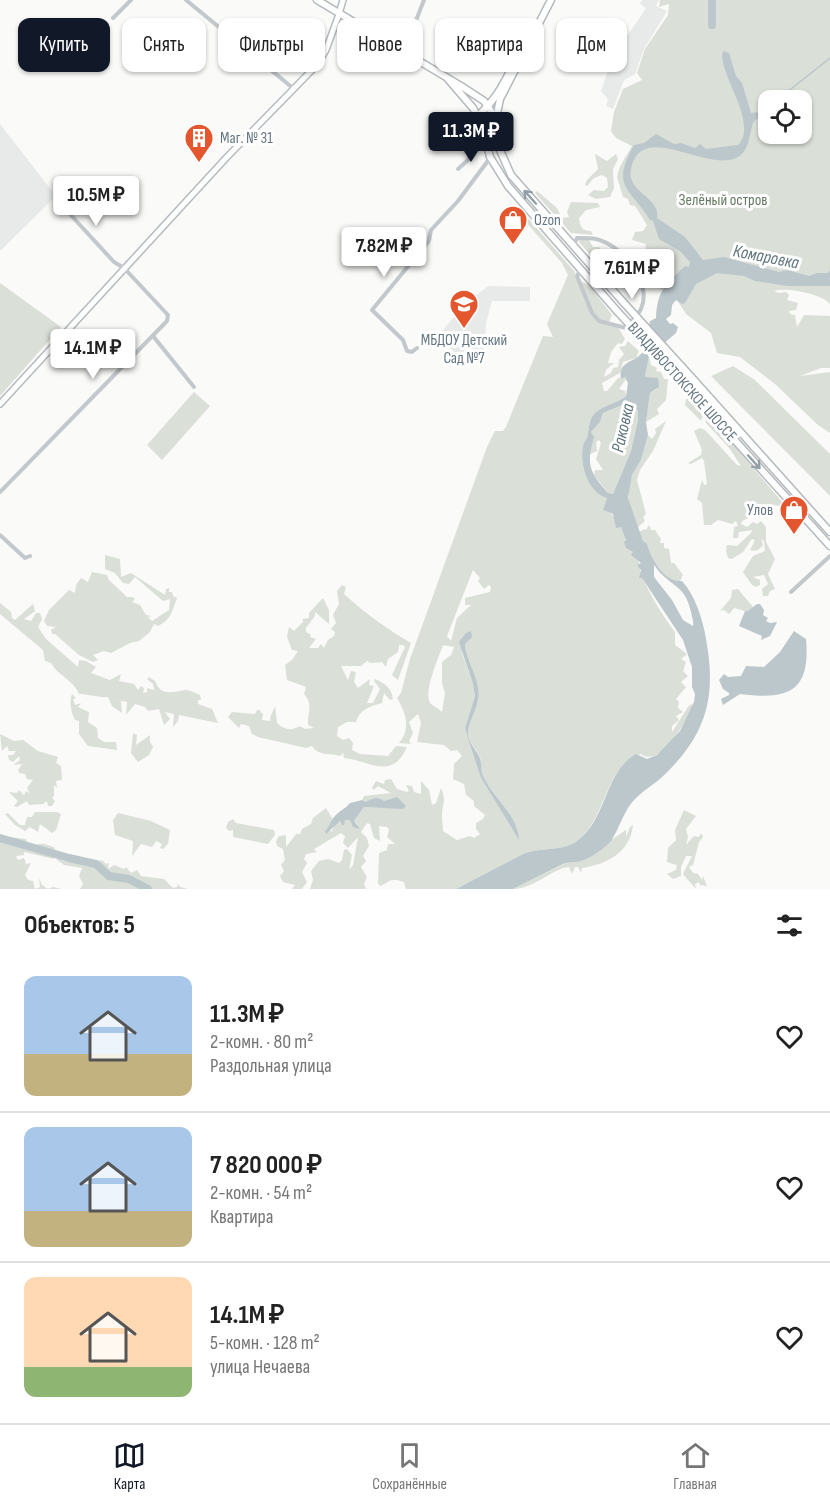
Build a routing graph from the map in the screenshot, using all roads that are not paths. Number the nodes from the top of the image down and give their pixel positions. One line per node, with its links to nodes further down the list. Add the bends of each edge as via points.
1 (131, 0): 8 (street)
2 (186, 0): 13 (street)
3 (317, 0): 7 (highway)
4 (343, 0): 7 (main road)
5 (424, 0): 10 (street)
6 (549, 0): 14 (highway); 15 (highway, via 500,99)
7 (339, 14): 9 (highway); 13 (main road, via 319,62)
8 (113, 18)
9 (346, 18)
10 (417, 18)
11 (423, 64): 12 (highway)
12 (448, 79): 14 (highway); 16 (highway, ВЛАДИВОСТОКСКОЕ ШОССЕ)
13 (294, 89): 22 (main road)
14 (489, 108): 15 (highway); 16 (highway, via 481,113)
15 (495, 120): 16 (highway, via 488,127); 21 (highway, ВЛАДИВОСТОКСКОЕ ШОССЕ, one-way to 15, via 506,168)
16 (481, 124): 18 (highway, ВЛАДИВОСТОКСКОЕ ШОССЕ)
17 (473, 146): 19 (street, via 468,160)
18 (490, 158): 23 (highway, ВЛАДИВОСТОКСКОЕ ШОССЕ, via 508,186); 27 (street, via 372,310 403,340 407,351)
19 (458, 169)
20 (57, 200): 22 (street)
21 (573, 246): 23 (street, via 577,238 597,239 621,252 632,267 643,288 643,299 626,328 599,321 592,313 577,276); 24 (highway, ВЛАДИВОСТОКСКОЕ ШОССЕ)
22 (124, 268): 26 (street, via 168,315); 29 (main road)
23 (581, 269): 25 (highway, ВЛАДИВОСТОКСКОЕ ШОССЕ)
24 (604, 280): 25 (highway); 30 (highway, ВЛАДИВОСТОКСКОЕ ШОССЕ, bridge)
25 (596, 287): 31 (highway, ВЛАДИВОСТОКСКОЕ ШОССЕ, bridge)
26 (153, 336): 28 (street); 32 (street)
27 (417, 348)
28 (194, 387)
29 (0, 405)
30 (734, 424): 31 (highway); 33 (highway, ВЛАДИВОСТОКСКОЕ ШОССЕ)
31 (726, 430): 35 (highway, ВЛАДИВОСТОКСКОЕ ШОССЕ, one-way to 35)
32 (0, 492)
33 (830, 532)
34 (0, 535): 37 (street, via 20,555)
35 (830, 546)
36 (830, 555): 38 (street)
37 (30, 556)
38 (791, 592)

